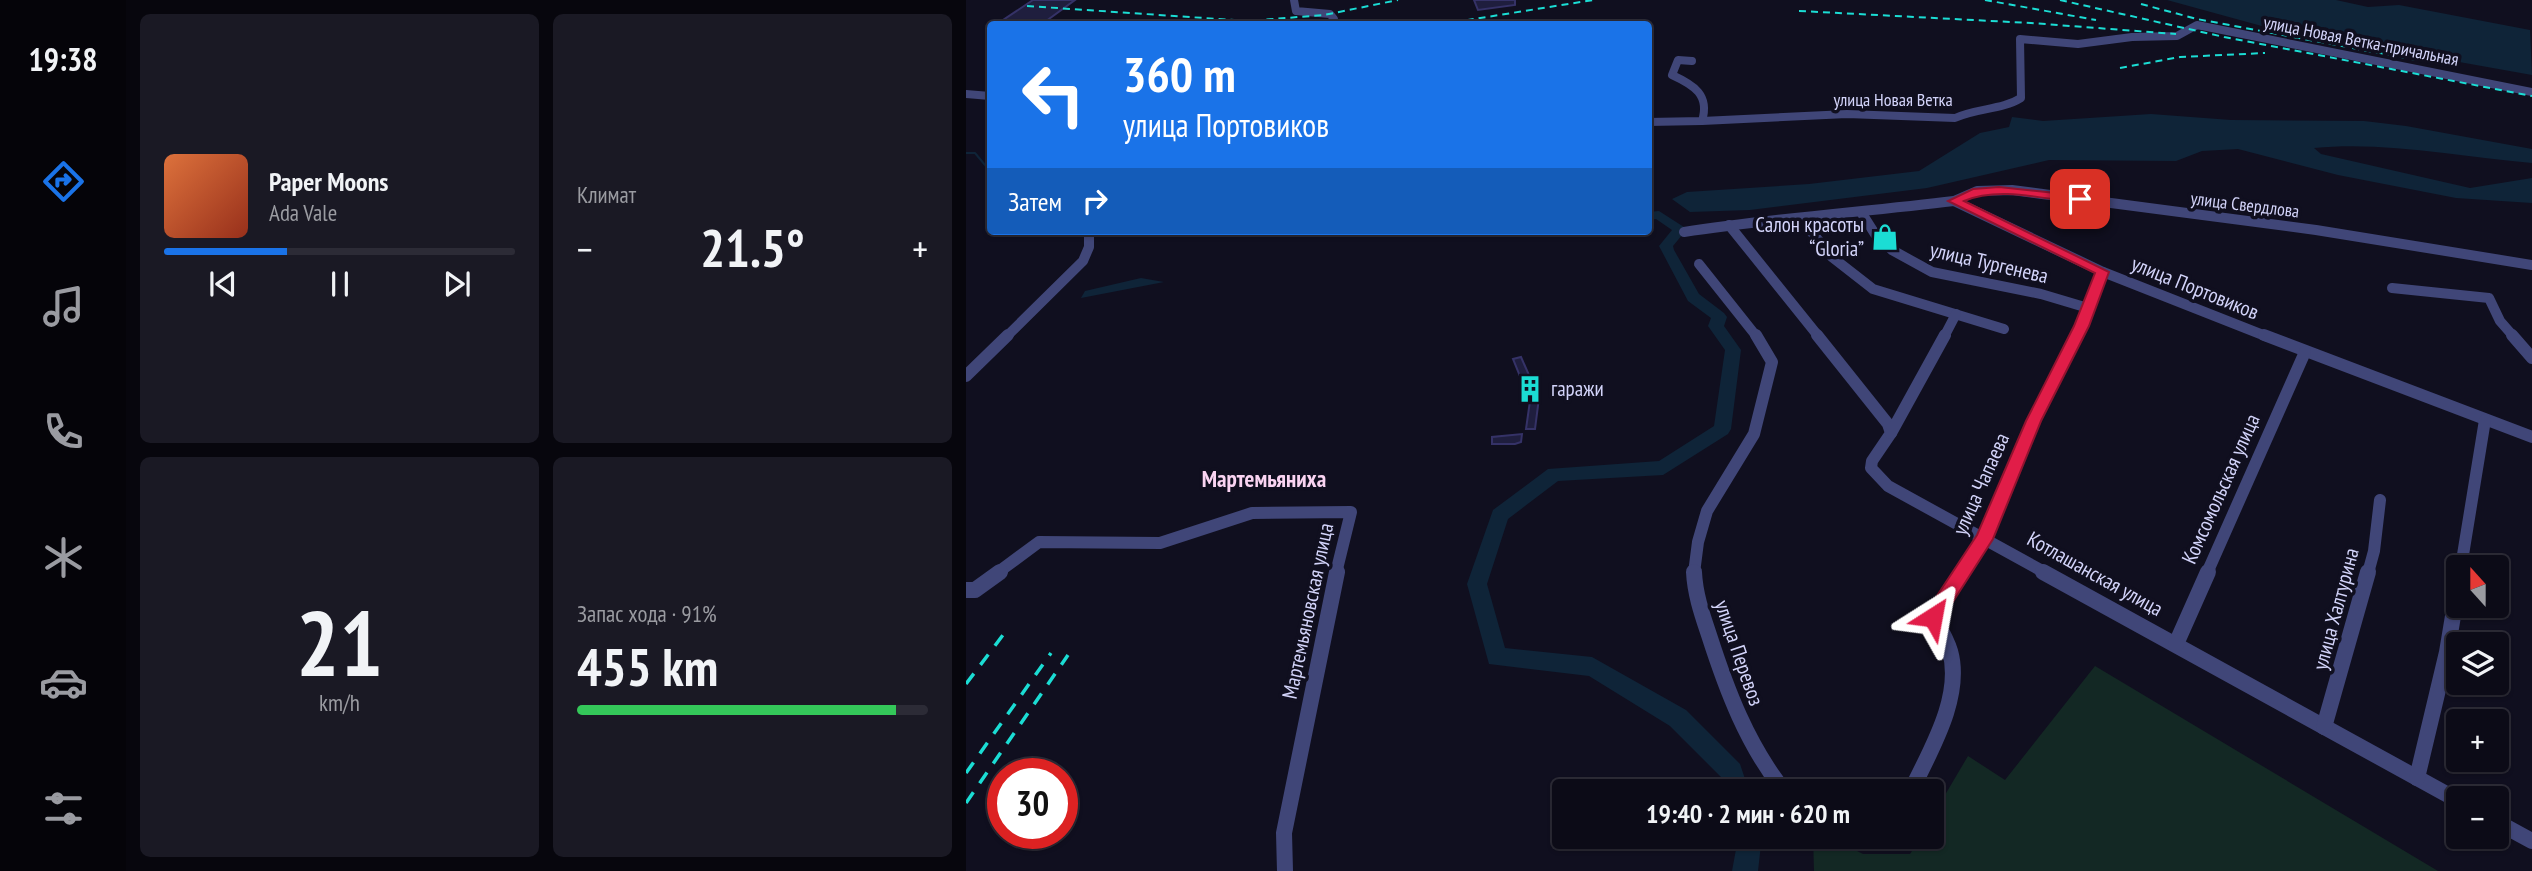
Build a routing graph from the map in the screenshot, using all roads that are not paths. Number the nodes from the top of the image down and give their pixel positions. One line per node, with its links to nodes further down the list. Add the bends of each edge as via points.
1 (1294, 0): 2 (street, via 1301,13 1330,14)
2 (1333, 21)
3 (2020, 39): 5 (street, улица Новая Ветка-причальная, via 2078,44 2177,36 2193,26 2207,26); 8 (street, улица Новая Ветка, via 2021,98 1955,118 1847,114)
4 (1692, 61): 8 (street, via 1678,60 1672,75 1704,96)
5 (2532, 92)
6 (966, 93): 7 (street)
7 (987, 96)
8 (1702, 121): 9 (street, улица Новая Ветка)
9 (1652, 122)
10 (1954, 201): 11 (street); 17 (street, улица Свердлова, via 1977,191 2012,190); 18 (street, улица Портовиков)
11 (1861, 212): 12 (street); 20 (street, улица Тургенева, via 1869,227 1908,262 1939,275)
12 (1801, 219): 13 (street); 21 (street, via 1832,257 1872,289)
13 (1730, 225): 14 (street); 27 (street, via 1769,280 1874,405)
14 (1684, 232)
15 (1088, 235): 25 (street, via 1083,261)
16 (1699, 264): 37 (street, улица Перевоз, via 1747,321 1772,362 1751,442 1707,512 1694,574 1699,612 1729,699 1756,755)
17 (2532, 265)
18 (2103, 272): 20 (street, улица Чапаева); 23 (street, улица Портовиков)
19 (2392, 288): 24 (street, via 2489,298 2500,321)
20 (2088, 308): 30 (street, улица Чапаева)
21 (1956, 314): 22 (street); 27 (street, Котлашанская улица)
22 (2004, 329)
23 (2305, 352): 26 (street, улица Портовиков); 34 (street, Комсомольская улица)
24 (2532, 358)
25 (966, 376)
26 (2485, 420): 28 (street, улица Портовиков); 31 (street)
27 (1891, 433): 30 (street, Котлашанская улица, via 1872,461 1876,476)
28 (2532, 437)
29 (2380, 500): 35 (street, улица Халтурина, via 2374,551)
30 (1985, 539): 34 (street, Котлашанская улица); 38 (street, улица Чапаева, via 1933,617 1950,654 1952,680 1934,742)
31 (2463, 555)
32 (966, 590): 42 (street, Мартемьяновская улица, via 975,590 1039,542 1160,543 1252,513 1351,512 1284,833)
33 (2453, 618): 36 (street)
34 (2175, 644): 35 (street, Котлашанская улица)
35 (2324, 727): 36 (street, Котлашанская улица)
36 (2417, 778): 39 (street, Котлашанская улица)
37 (1775, 779)
38 (1917, 779)
39 (2446, 794)
40 (2509, 829): 41 (street)
41 (2532, 841)
42 (1285, 871)

